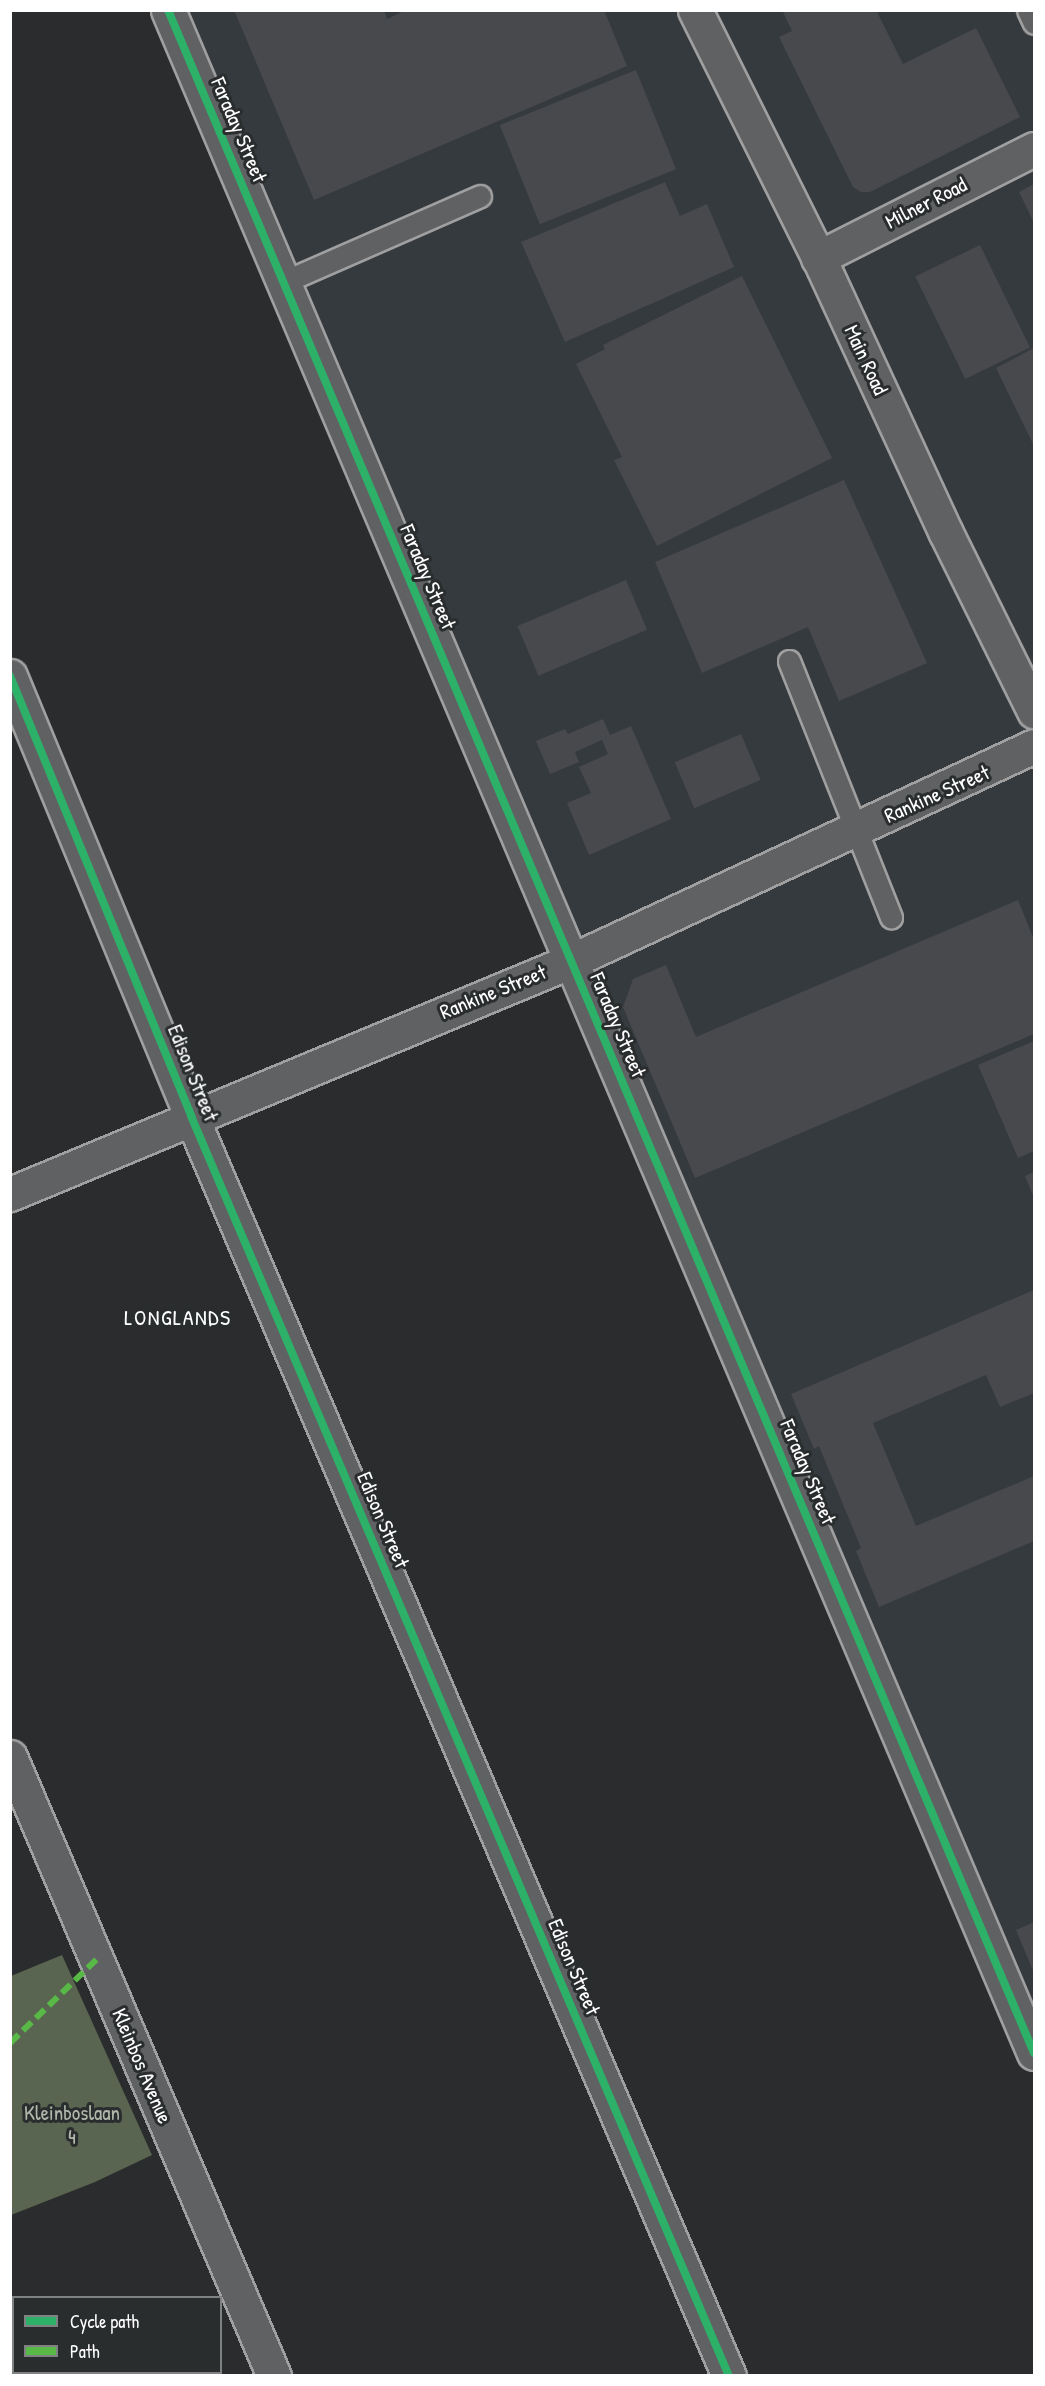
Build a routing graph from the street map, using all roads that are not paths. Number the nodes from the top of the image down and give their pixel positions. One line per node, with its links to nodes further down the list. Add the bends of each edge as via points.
1 (168, 10): 8 (street, Faraday Street)
2 (695, 10): 7 (street, Main Road)
3 (1028, 10): 4 (lane)
4 (1035, 23)
5 (1035, 149): 7 (street, Milner Road)
6 (480, 196): 8 (lane)
7 (818, 258): 11 (street, Main Road, via 946,533)
8 (284, 282): 15 (street, Faraday Street)
9 (789, 661): 13 (lane)
10 (10, 675): 16 (street, Edison Street)
11 (1035, 711)
12 (1035, 746): 13 (street, Rankine Street)
13 (855, 831): 14 (lane); 15 (street, Rankine Street)
14 (891, 918)
15 (571, 961): 16 (street, Rankine Street); 19 (street, Faraday Street)
16 (191, 1116): 17 (street, Rankine Street); 21 (street, Edison Street)
17 (10, 1194)
18 (10, 1757): 20 (street, Kleinbos Avenue)
19 (1035, 2053)
20 (274, 2376)
21 (729, 2376)

